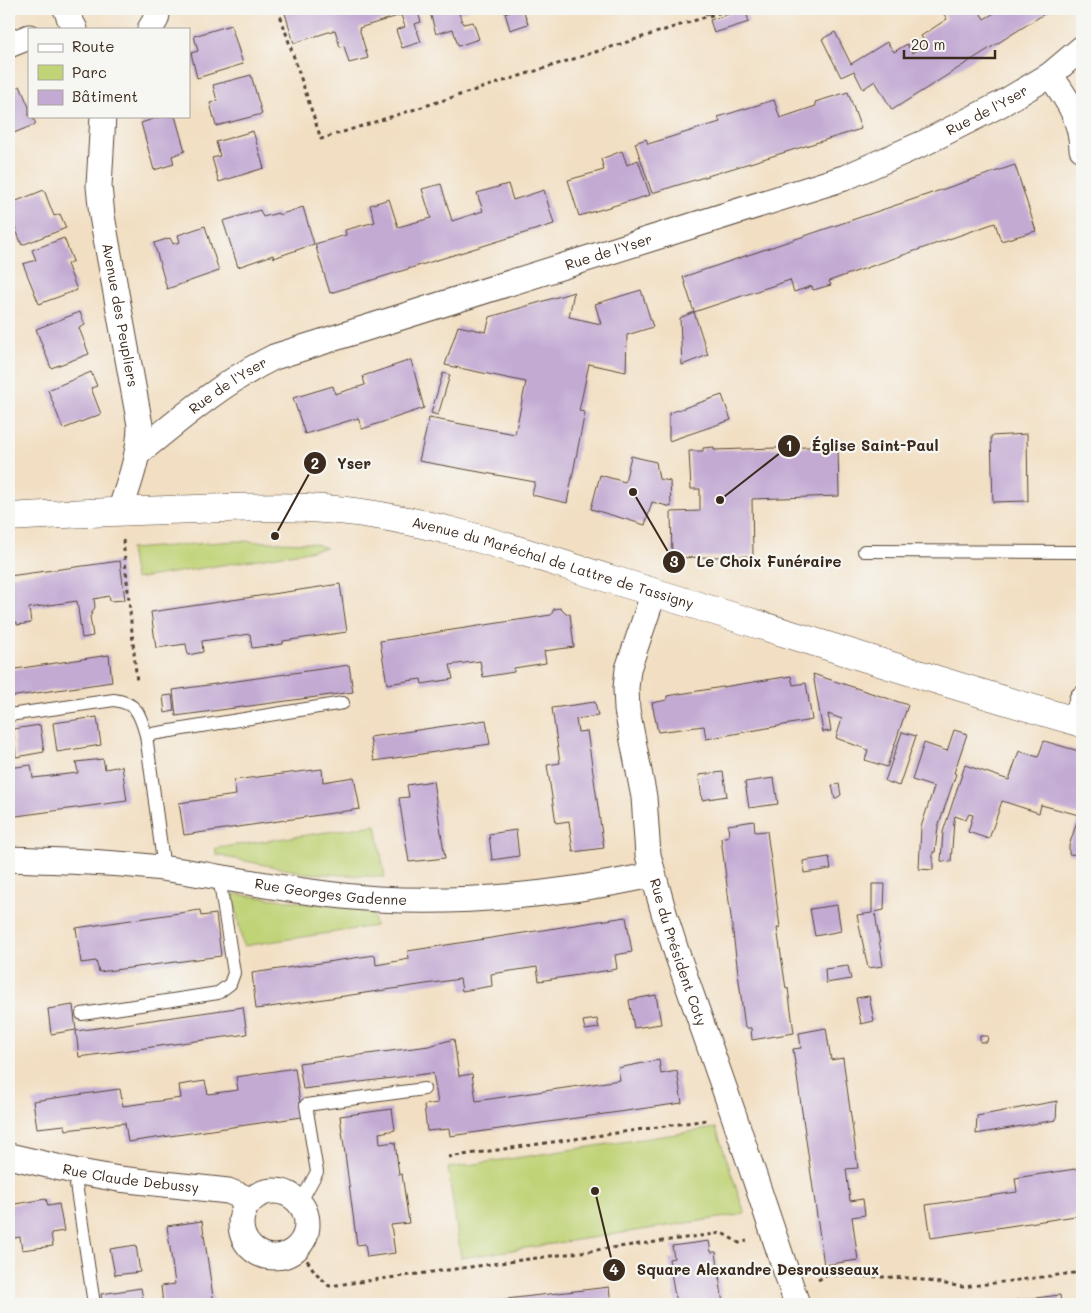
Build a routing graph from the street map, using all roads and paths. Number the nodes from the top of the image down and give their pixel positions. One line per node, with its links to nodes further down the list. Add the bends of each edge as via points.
1 (158, 9): 4 (street)
2 (278, 9): 3 (path, via 321,139)
3 (731, 9)
4 (151, 28)
5 (28, 38): 6 (street)
6 (9, 46)
7 (1082, 48): 8 (street, Rue de l'Yser)
8 (1050, 75): 10 (street, via 1072,106); 11 (street, Rue de l'Yser, via 965,123 844,178 274,357 240,374)
9 (103, 118): 11 (street, Avenue des Peupliers, via 100,201 139,411)
10 (1082, 149)
11 (137, 454): 12 (street, Avenue des Peupliers)
12 (120, 511): 13 (main road, Avenue du Maréchal de Lattre de Tassigny); 16 (main road, Avenue du Maréchal de Lattre de Tassigny, via 294,506 362,513 466,536); 20 (path)
13 (9, 517)
14 (864, 551): 15 (lane)
15 (1082, 552)
16 (654, 592): 18 (main road, Avenue du Maréchal de Lattre de Tassigny, via 751,623); 24 (street, Rue du Président Coty, via 628,669 626,688)
17 (343, 703): 21 (lane)
18 (1080, 714)
19 (9, 715): 20 (lane, via 114,700 134,706)
20 (141, 719): 21 (lane)
21 (146, 735): 23 (lane)
22 (9, 859): 23 (street, Rue Georges Gadenne)
23 (164, 869): 25 (street, Rue Georges Gadenne)
24 (653, 875): 25 (street, Rue Georges Gadenne, via 522,896 409,899 310,892); 28 (street, Rue du Président Coty)
25 (218, 878): 26 (lane, via 234,973 230,984 218,993)
26 (82, 1014)
27 (424, 1089): 33 (lane, via 306,1106 317,1172)
28 (734, 1116): 30 (path); 34 (street, Rue du Président Coty)
29 (9, 1156): 31 (street, Rue Claude Debussy)
30 (448, 1157)
31 (74, 1171): 32 (street, Rue Claude Debussy, via 146,1183 228,1191); 38 (lane)
32 (251, 1200): 33 (street, via 267,1191 276,1191 294,1197); 35 (street, via 242,1212 241,1220 242,1235 250,1248 263,1256 278,1257)
33 (300, 1203): 35 (street, via 307,1225)
34 (774, 1235): 35 (path, via 739,1243 722,1234 329,1286); 37 (street, Rue du Président Coty)
35 (298, 1247)
36 (1082, 1272): 37 (path, via 963,1287 911,1278 828,1275)
37 (795, 1298)
38 (94, 1304)

